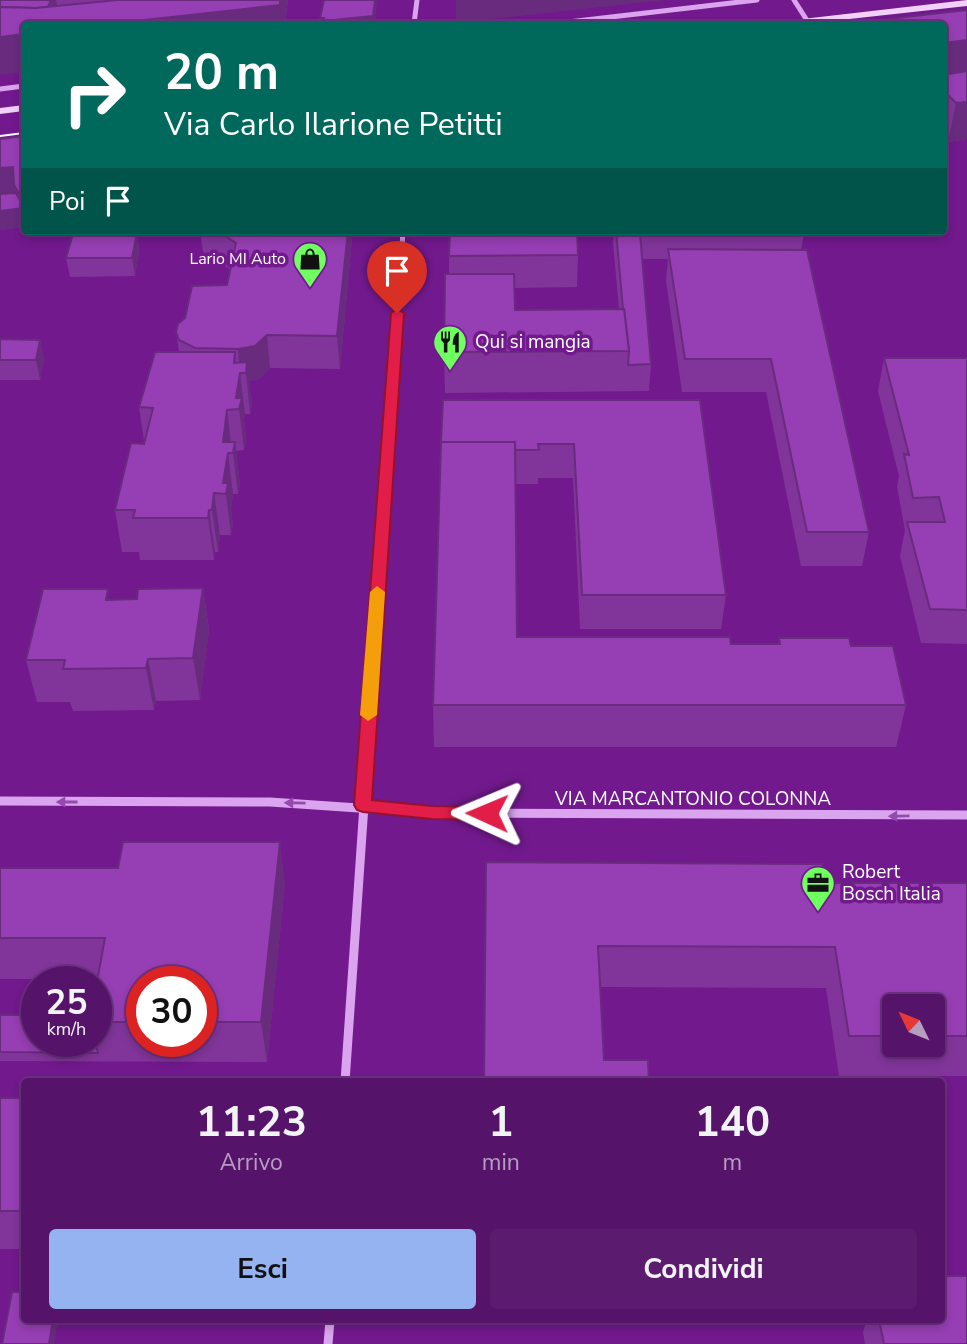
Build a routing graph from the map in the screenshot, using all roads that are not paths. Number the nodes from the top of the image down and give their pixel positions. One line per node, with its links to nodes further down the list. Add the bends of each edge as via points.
1 (417, 0): 5 (street)
2 (757, 0): 6 (street)
3 (794, 0): 7 (street)
4 (967, 3): 8 (main road)
5 (414, 21)
6 (577, 21)
7 (807, 21)
8 (816, 21)
9 (21, 86): 10 (street)
10 (0, 89)
11 (21, 108): 12 (main road)
12 (0, 111)
13 (403, 235): 15 (street)
14 (0, 802): 15 (street, VIA MARCANTONIO COLONNA, one-way to 14)
15 (363, 805): 16 (street, VIA MARCANTONIO COLONNA, one-way to 15, via 432,813); 17 (street)
16 (967, 815)
17 (345, 1078)
18 (330, 1323): 19 (street)
19 (328, 1344)

